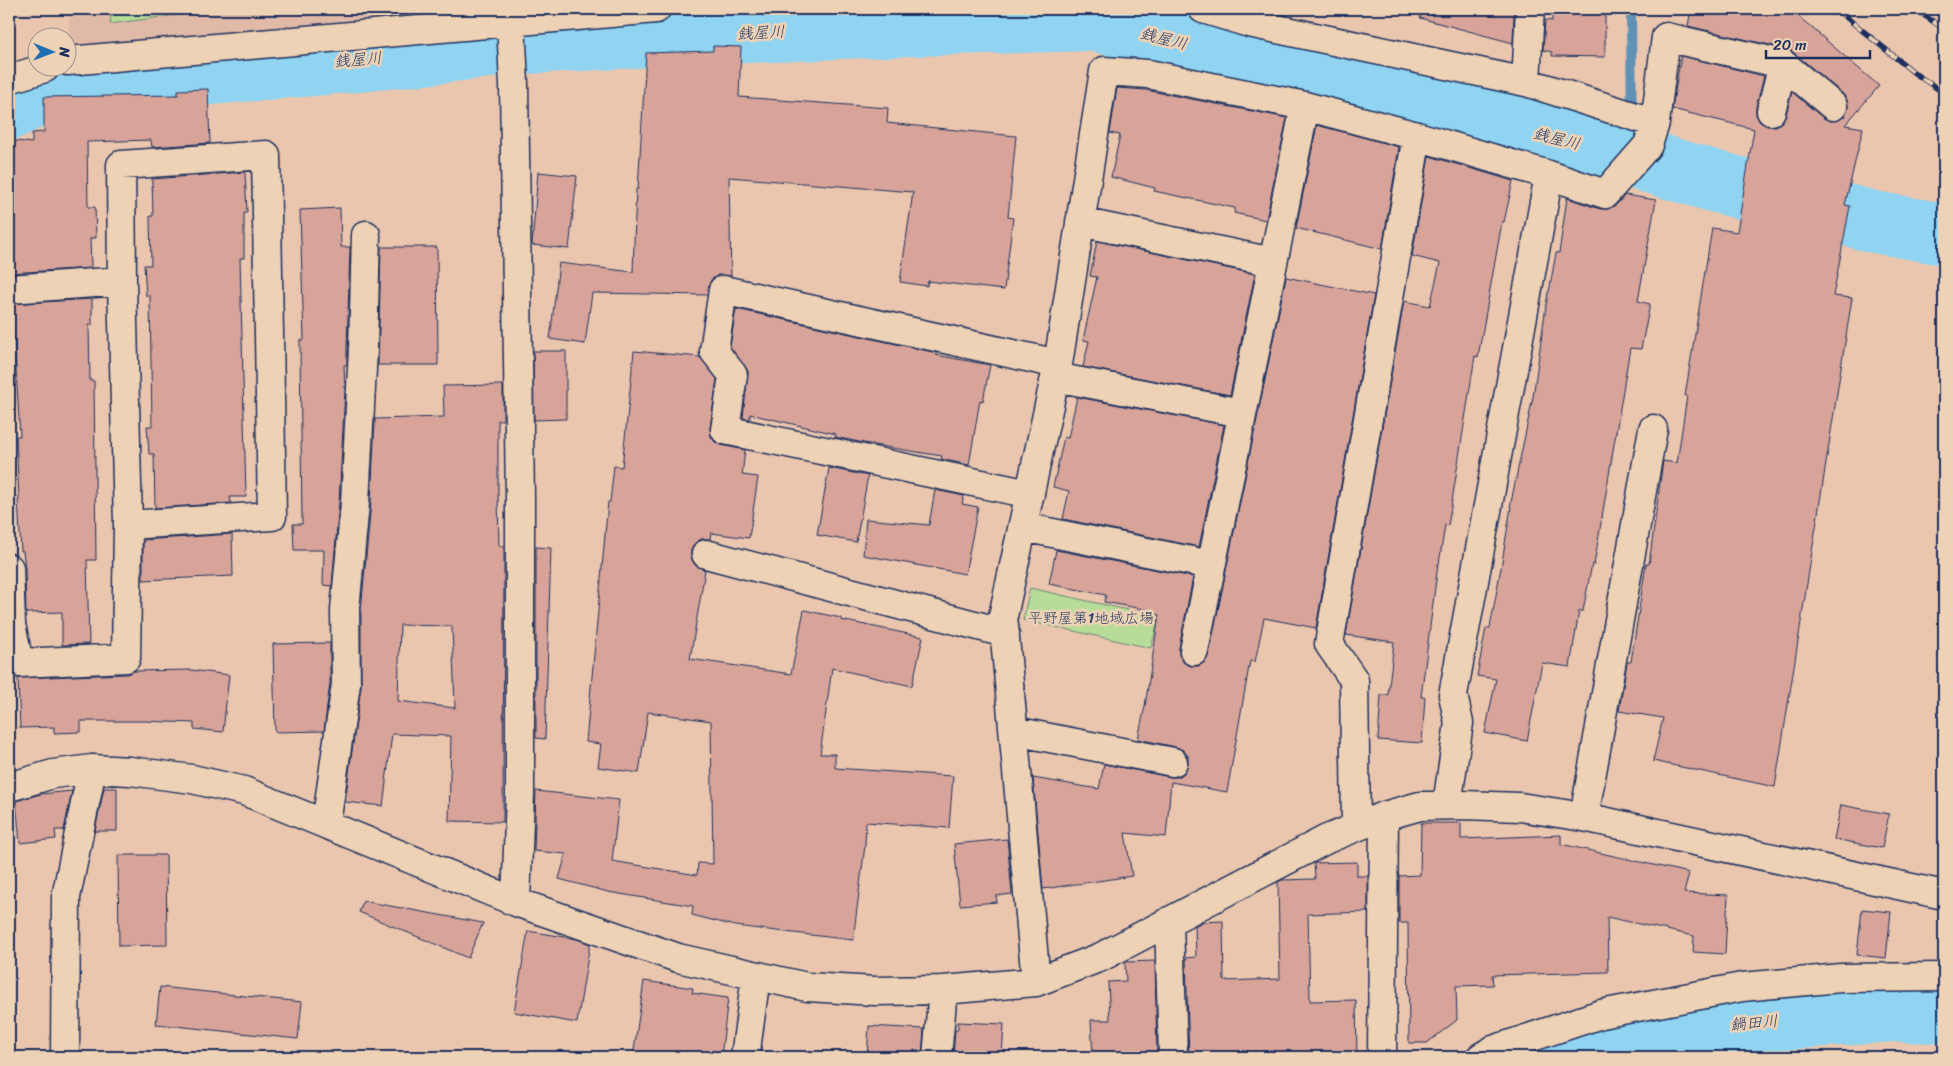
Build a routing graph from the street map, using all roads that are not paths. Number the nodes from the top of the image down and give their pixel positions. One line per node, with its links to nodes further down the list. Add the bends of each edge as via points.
1 (656, 9): 4 (street)
2 (1203, 9): 5 (street)
3 (1530, 9): 11 (street)
4 (565, 12): 6 (street)
5 (1252, 16): 11 (street)
6 (511, 22): 7 (street); 45 (street, via 519,470 520,794)
7 (78, 60)
8 (1783, 64): 13 (street); 14 (street); 15 (street, via 1666,37)
9 (28, 73): 10 (street)
10 (9, 79)
11 (1526, 82): 15 (street, via 1614,110)
12 (1305, 106): 16 (street); 18 (street, via 1148,74 1104,71); 20 (street)
13 (1833, 106)
14 (1771, 112)
15 (1651, 130): 17 (street, via 1606,194)
16 (1417, 136): 17 (street); 43 (street, via 1329,644 1354,680)
17 (1549, 174): 39 (street, via 1453,695 1459,723)
18 (1080, 222): 20 (street); 23 (street)
19 (366, 235): 42 (street, via 355,503 345,610 346,684)
20 (1273, 262): 24 (street)
21 (122, 281): 22 (street); 27 (street); 27 (street, via 121,165 266,156 272,516)
22 (9, 289)
23 (1056, 371): 24 (street); 26 (street); 26 (street, via 723,290 714,351 733,376 725,430)
24 (1242, 413): 30 (street)
25 (1653, 429): 41 (street)
26 (1030, 494): 28 (street)
27 (128, 525): 33 (street, via 126,658 19,663)
28 (1023, 527): 30 (street); 32 (street, via 1003,616)
29 (706, 554): 32 (street)
30 (1211, 565): 34 (street)
31 (9, 568): 33 (street)
32 (1005, 633): 35 (street)
33 (12, 650)
34 (1194, 651)
35 (1014, 731): 36 (street); 49 (street)
36 (1173, 762)
37 (92, 769): 38 (street, via 53,774); 42 (street, via 192,779 244,791); 51 (street, via 66,896)
38 (9, 788)
39 (1447, 805): 40 (street, via 1420,806); 41 (street, via 1520,807)
40 (1384, 816): 43 (street); 55 (street)
41 (1584, 817): 44 (street)
42 (326, 824): 45 (street)
43 (1356, 827): 46 (street, via 1327,839)
44 (1944, 895)
45 (516, 902): 47 (street, via 678,958)
46 (1170, 922): 49 (street, via 1100,957); 54 (street)
47 (756, 976): 50 (street, via 807,987); 52 (street)
48 (1944, 977): 56 (street, via 1841,978 1742,988 1601,1014 1493,1050)
49 (1036, 982): 50 (street)
50 (943, 990): 53 (street)
51 (65, 1057)
52 (745, 1057)
53 (937, 1057)
54 (1173, 1057)
55 (1382, 1057)
56 (1481, 1057)

